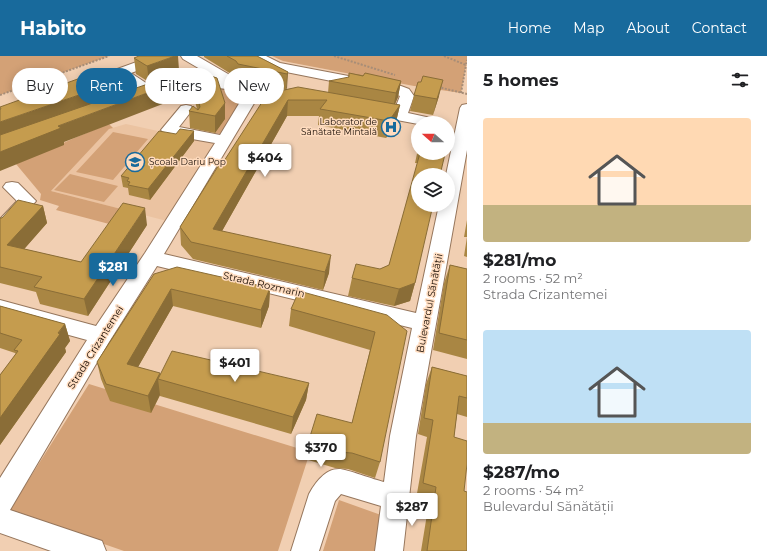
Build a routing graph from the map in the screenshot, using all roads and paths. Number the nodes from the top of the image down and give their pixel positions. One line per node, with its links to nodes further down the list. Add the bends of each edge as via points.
1 (109, 56): 14 (path)
2 (165, 56): 8 (street)
3 (188, 56): 9 (street)
4 (255, 56): 19 (street, via 276,66 404,92 407,96)
5 (444, 56): 7 (path)
6 (467, 60): 7 (path)
7 (466, 65): 15 (path)
8 (134, 68)
9 (224, 75)
10 (224, 85): 11 (street, via 203,81 190,82 170,85 144,94)
11 (137, 88)
12 (76, 90): 13 (street)
13 (71, 92)
14 (0, 95)
15 (464, 100): 21 (street, Bulevardul Sănătății)
16 (242, 104): 22 (street, Strada Crizantemei)
17 (354, 108): 19 (street)
18 (186, 109): 22 (street, via 169,130)
19 (399, 116): 20 (street)
20 (411, 118)
21 (455, 127)
22 (224, 140): 26 (street, Strada Crizantemei)
23 (451, 160): 28 (street, Bulevardul Sănătății, via 436,269)
24 (12, 187): 25 (street, via 27,201)
25 (0, 230)
26 (152, 258): 28 (street, Strada Rozmarin); 29 (street, Strada Crizantemei)
27 (0, 308): 29 (street)
28 (424, 323): 30 (street, Bulevardul Sănătății)
29 (101, 336): 33 (street, Strada Crizantemei)
30 (416, 370): 31 (street); 32 (street, Bulevardul Sănătății, via 403,436)
31 (438, 376)
32 (395, 498): 36 (street, via 339,481 331,485 323,494); 37 (street, Bulevardul Sănătății)
33 (0, 502)
34 (0, 520): 35 (street)
35 (92, 551)
36 (305, 551)
37 (388, 551)

